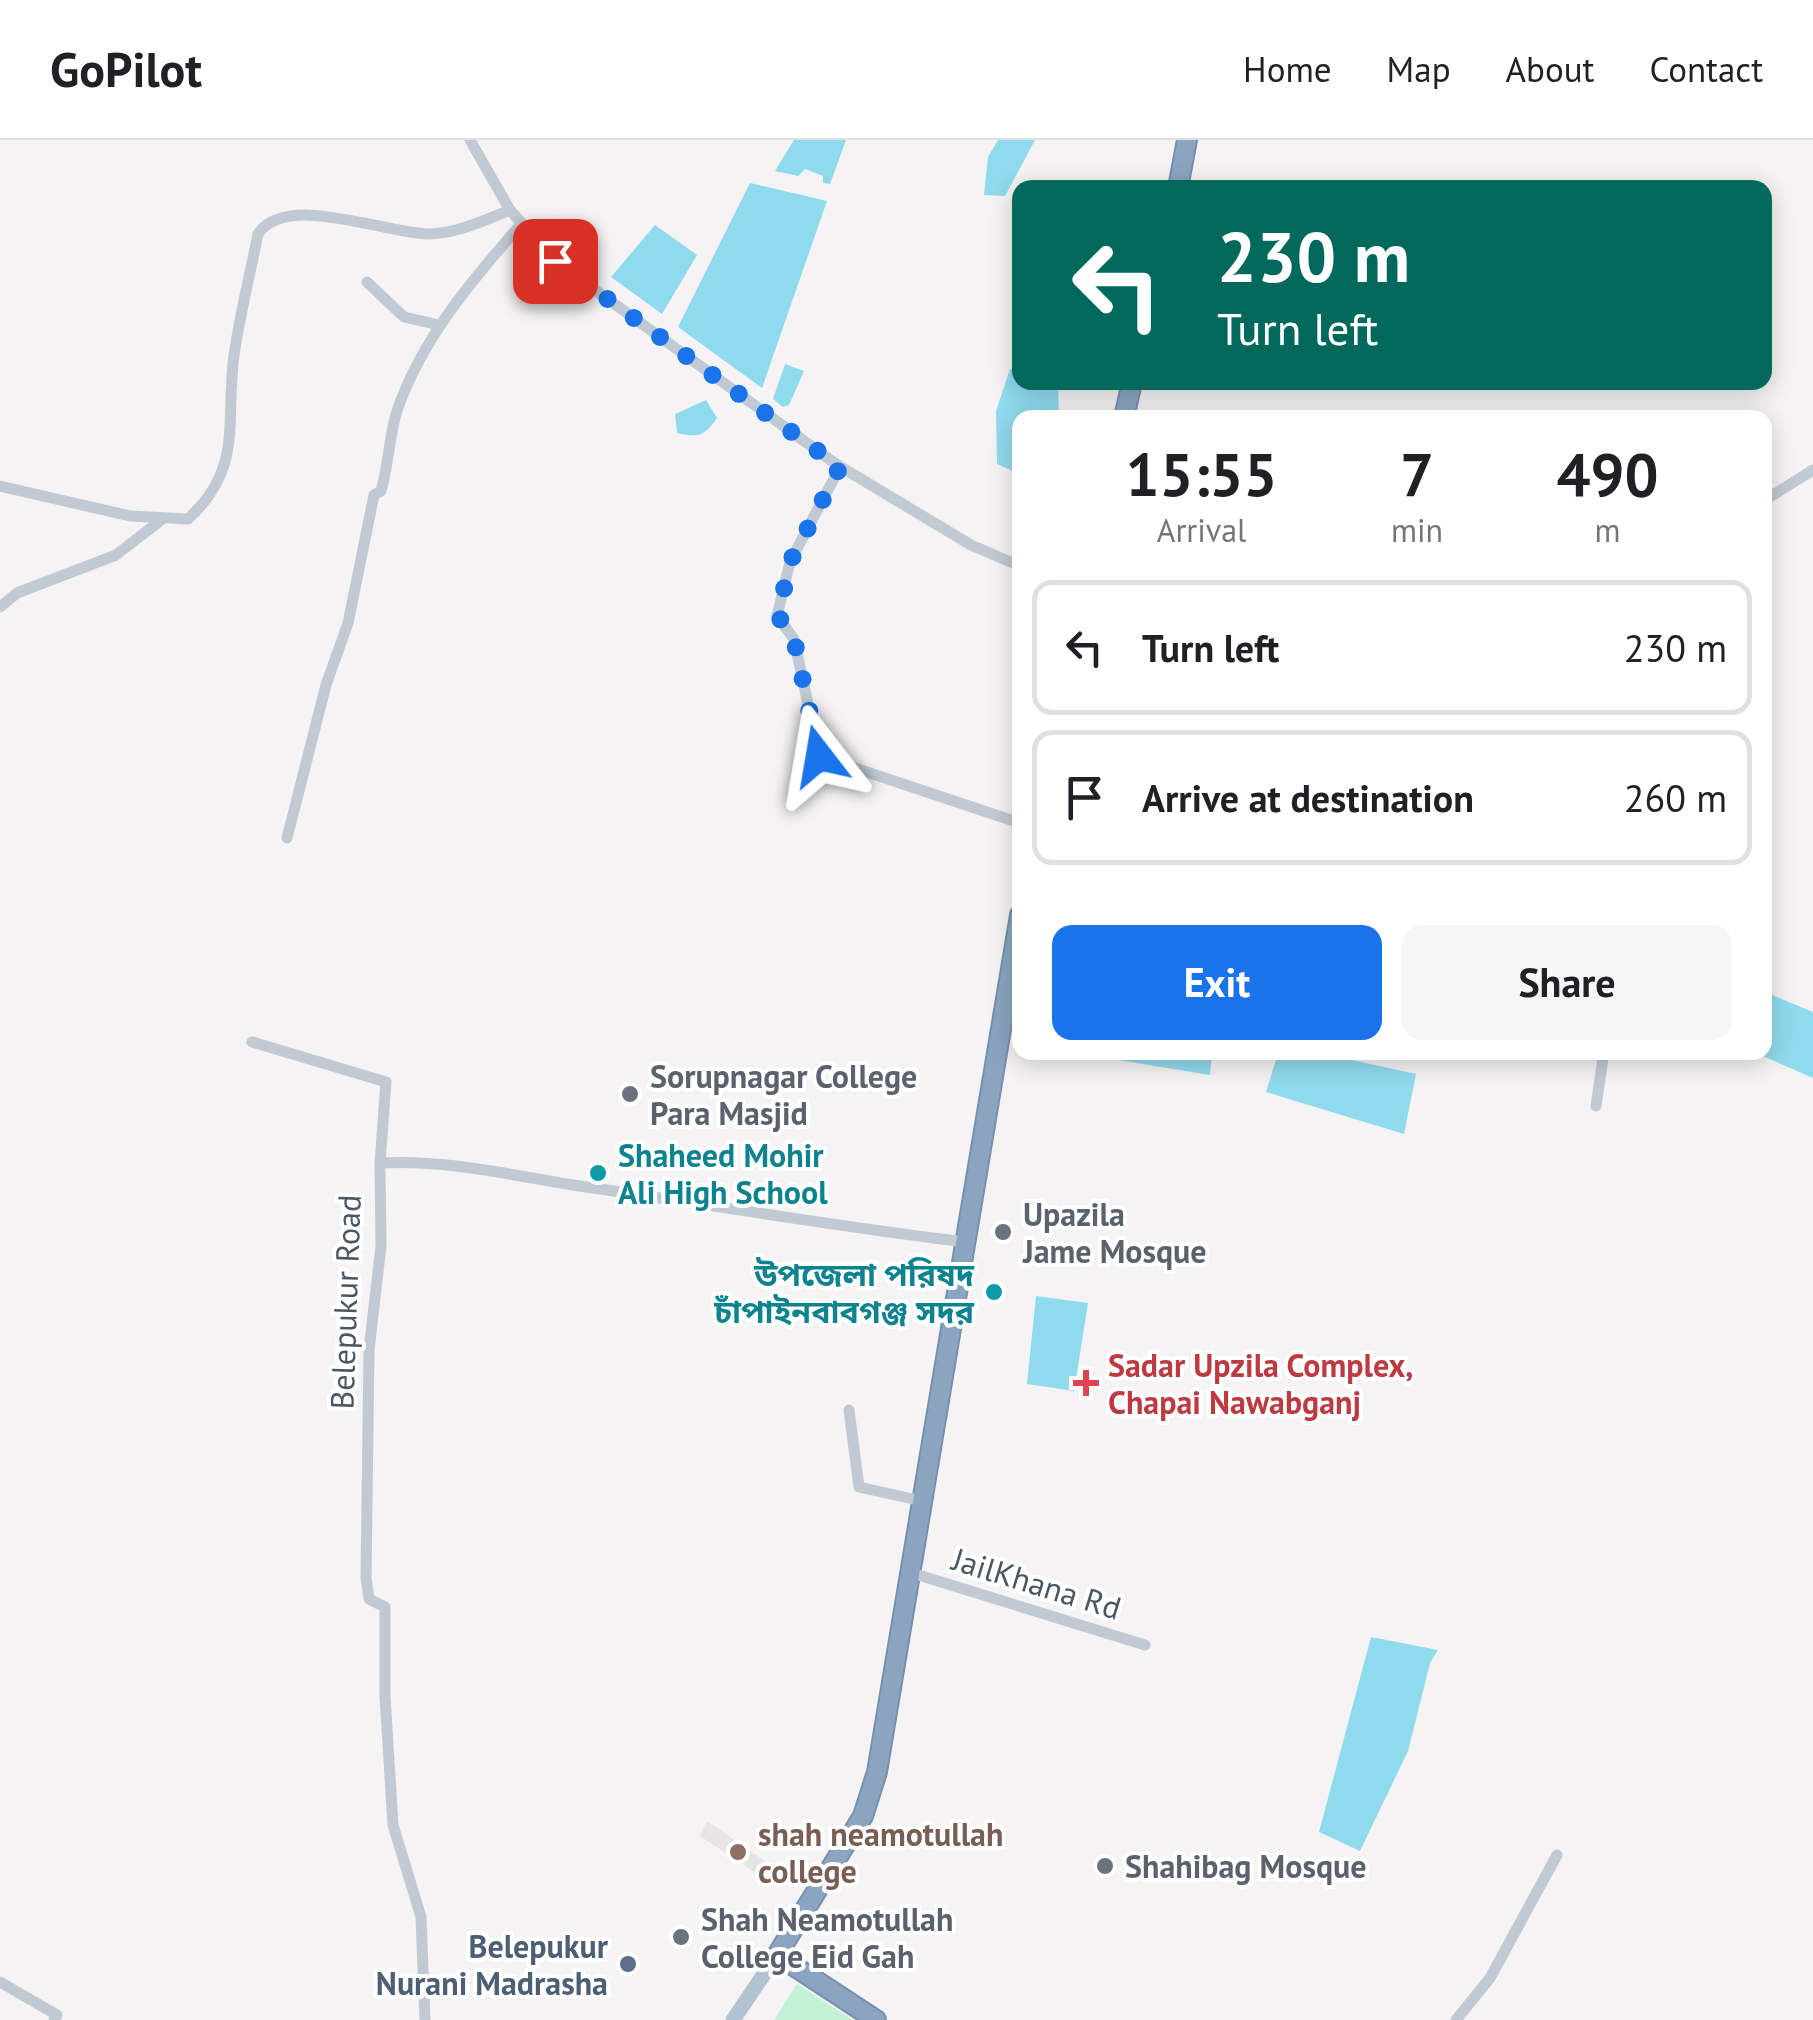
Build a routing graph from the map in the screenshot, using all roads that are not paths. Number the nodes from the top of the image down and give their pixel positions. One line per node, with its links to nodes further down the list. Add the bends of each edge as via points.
1 (470, 140): 4 (street)
2 (1187, 140): 3 (highway)
3 (1180, 180)
4 (510, 210): 5 (street); 12 (street, via 431,234 309,214 266,224 258,234 234,357 230,456 210,500 188,519)
5 (522, 223): 7 (street); 8 (street, via 555,261)
6 (367, 282): 7 (street, via 404,318)
7 (439, 325): 16 (street, via 396,413 348,623)
8 (840, 467): 13 (street, via 970,546); 15 (street, via 790,562 778,616 794,639 819,756)
9 (1813, 470): 11 (street)
10 (0, 486): 12 (street)
11 (1772, 496)
12 (160, 521): 14 (street, via 116,555 17,593)
13 (1012, 563)
14 (0, 607)
15 (1012, 820)
16 (287, 838)
17 (1012, 963): 22 (highway)
18 (252, 1042): 21 (street, via 386,1082)
19 (1603, 1060): 20 (street)
20 (1596, 1106)
21 (380, 1163): 22 (street, Belepukur Road, via 451,1166); 31 (street, Belepukur Road, via 366,1578 368,1599 386,1607 393,1825 420,1917)
22 (966, 1242): 24 (highway)
23 (849, 1410): 24 (street, via 859,1487)
24 (922, 1501): 25 (highway)
25 (912, 1573): 26 (street, JailKhana Rd); 28 (highway, via 877,1772 863,1816)
26 (1145, 1645)
27 (1556, 1854): 34 (street, via 1490,1978)
28 (777, 1955): 32 (main road); 33 (highway)
29 (0, 1982): 30 (street, via 57,2015)
30 (54, 2020)
31 (425, 2020)
32 (734, 2020)
33 (876, 2020)
34 (1456, 2020)

